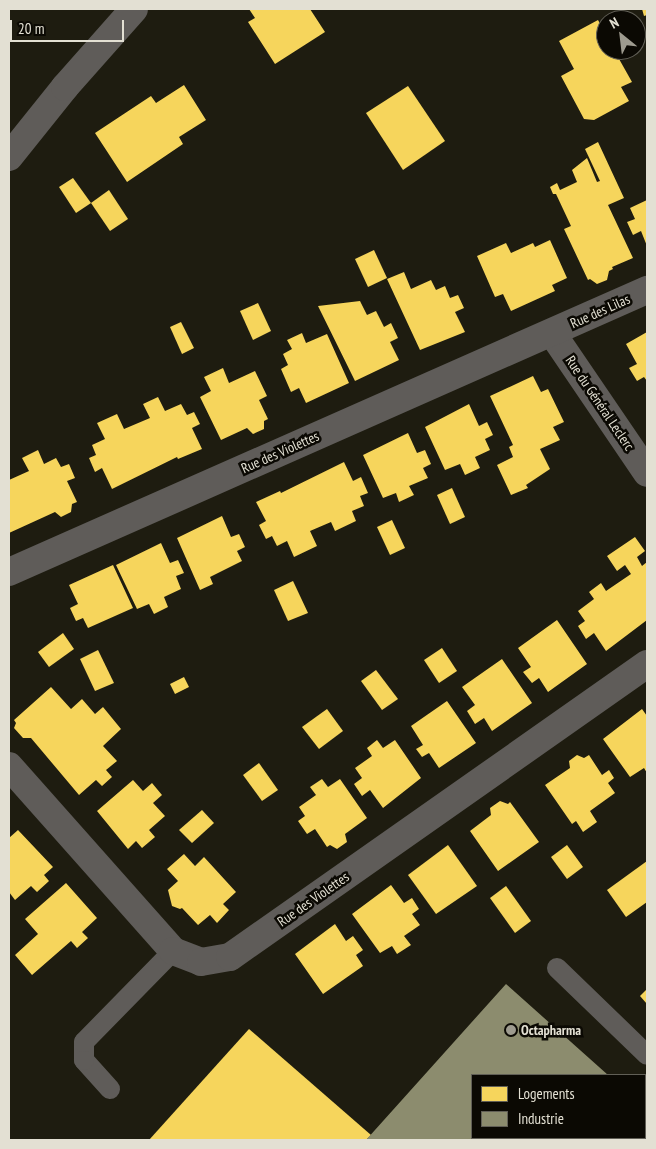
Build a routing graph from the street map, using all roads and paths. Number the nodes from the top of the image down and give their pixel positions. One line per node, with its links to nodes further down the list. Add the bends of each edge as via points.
1 (134, 9): 2 (street)
2 (9, 157)
3 (647, 290): 4 (street, Rue des Lilas)
4 (552, 333): 5 (street, Rue du Général Leclerc); 6 (street, Rue des Violettes)
5 (647, 473)
6 (9, 572)
7 (647, 664): 9 (street, Rue des Violettes, via 230,957 201,962)
8 (9, 766): 9 (street, Rue des Violettes)
9 (173, 951): 12 (lane, via 84,1042 84,1060)
10 (557, 968): 11 (lane)
11 (647, 1055)
12 (110, 1089)

